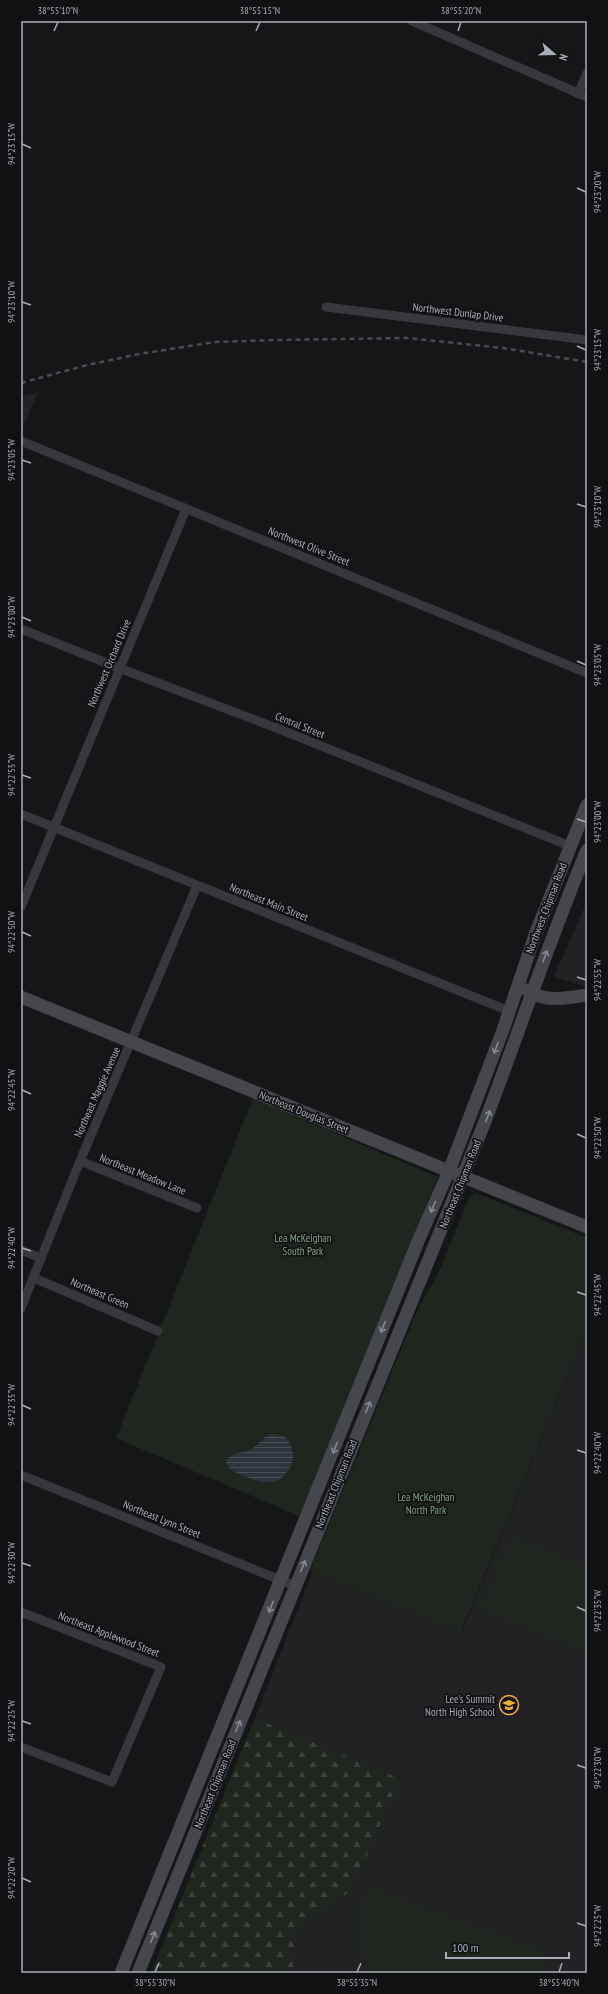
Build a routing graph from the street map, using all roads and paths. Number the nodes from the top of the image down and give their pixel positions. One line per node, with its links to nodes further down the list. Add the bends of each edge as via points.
1 (412, 21): 3 (street)
2 (587, 73): 3 (street)
3 (583, 95)
4 (326, 307): 5 (street, Northwest Dunlap Drive)
5 (587, 340)
6 (21, 441): 7 (street, Northwest Olive Street)
7 (186, 509): 9 (street, Northwest Orchard Drive); 10 (street, Northwest Olive Street)
8 (21, 629): 9 (street, Central Street)
9 (119, 668): 13 (street, Northwest Orchard Drive); 14 (street, Central Street)
10 (587, 674)
11 (587, 805): 14 (main road, Northwest Chipman Road)
12 (21, 814): 13 (street, Northeast Main Street)
13 (54, 827): 16 (street, Northeast Main Street); 17 (street, Northwest Orchard Drive)
14 (570, 846): 18 (main road, Northwest Chipman Road)
15 (587, 850): 19 (main road, Northwest Chipman Road, one-way to 15, via 546,952)
16 (197, 886): 22 (street, Northeast Main Street); 23 (street, Northeast Maggie Avenue)
17 (21, 907)
18 (535, 935): 19 (main road, via 536,951 526,988); 22 (main road, Northwest Chipman Road)
19 (533, 993): 20 (main road, via 561,999); 26 (main road, Northeast Chipman Road, one-way to 19)
20 (587, 994)
21 (21, 997): 23 (main road, Northeast Douglas Street)
22 (509, 1011): 25 (main road, Northeast Chipman Road, one-way to 25)
23 (132, 1042): 24 (street, Northeast Maggie Avenue); 25 (main road, Northeast Douglas Street)
24 (80, 1161): 27 (street, Northeast Meadow Lane); 30 (street, Northeast Maggie Avenue)
25 (449, 1171): 26 (main road, Northeast Douglas Street); 35 (main road, Northeast Chipman Road, one-way to 35)
26 (463, 1178): 28 (main road, Northeast Douglas Street); 36 (main road, Northeast Chipman Road, one-way to 26)
27 (197, 1208)
28 (587, 1227)
29 (21, 1250): 30 (street)
30 (41, 1258): 31 (street, Northeast Maggie Avenue)
31 (34, 1278): 32 (street, Northeast Maggie Avenue); 33 (street, Northeast Green)
32 (21, 1308)
33 (158, 1331)
34 (21, 1475): 35 (street, Northeast Lynn Street)
35 (281, 1581): 36 (street, Northeast Lynn Street); 39 (main road, Northeast Chipman Road, one-way to 39)
36 (295, 1586): 40 (main road, Northeast Chipman Road, one-way to 36)
37 (21, 1612): 38 (street, Northeast Applewood Street, via 161,1667 112,1782)
38 (21, 1747)
39 (121, 1973)
40 (138, 1973)

